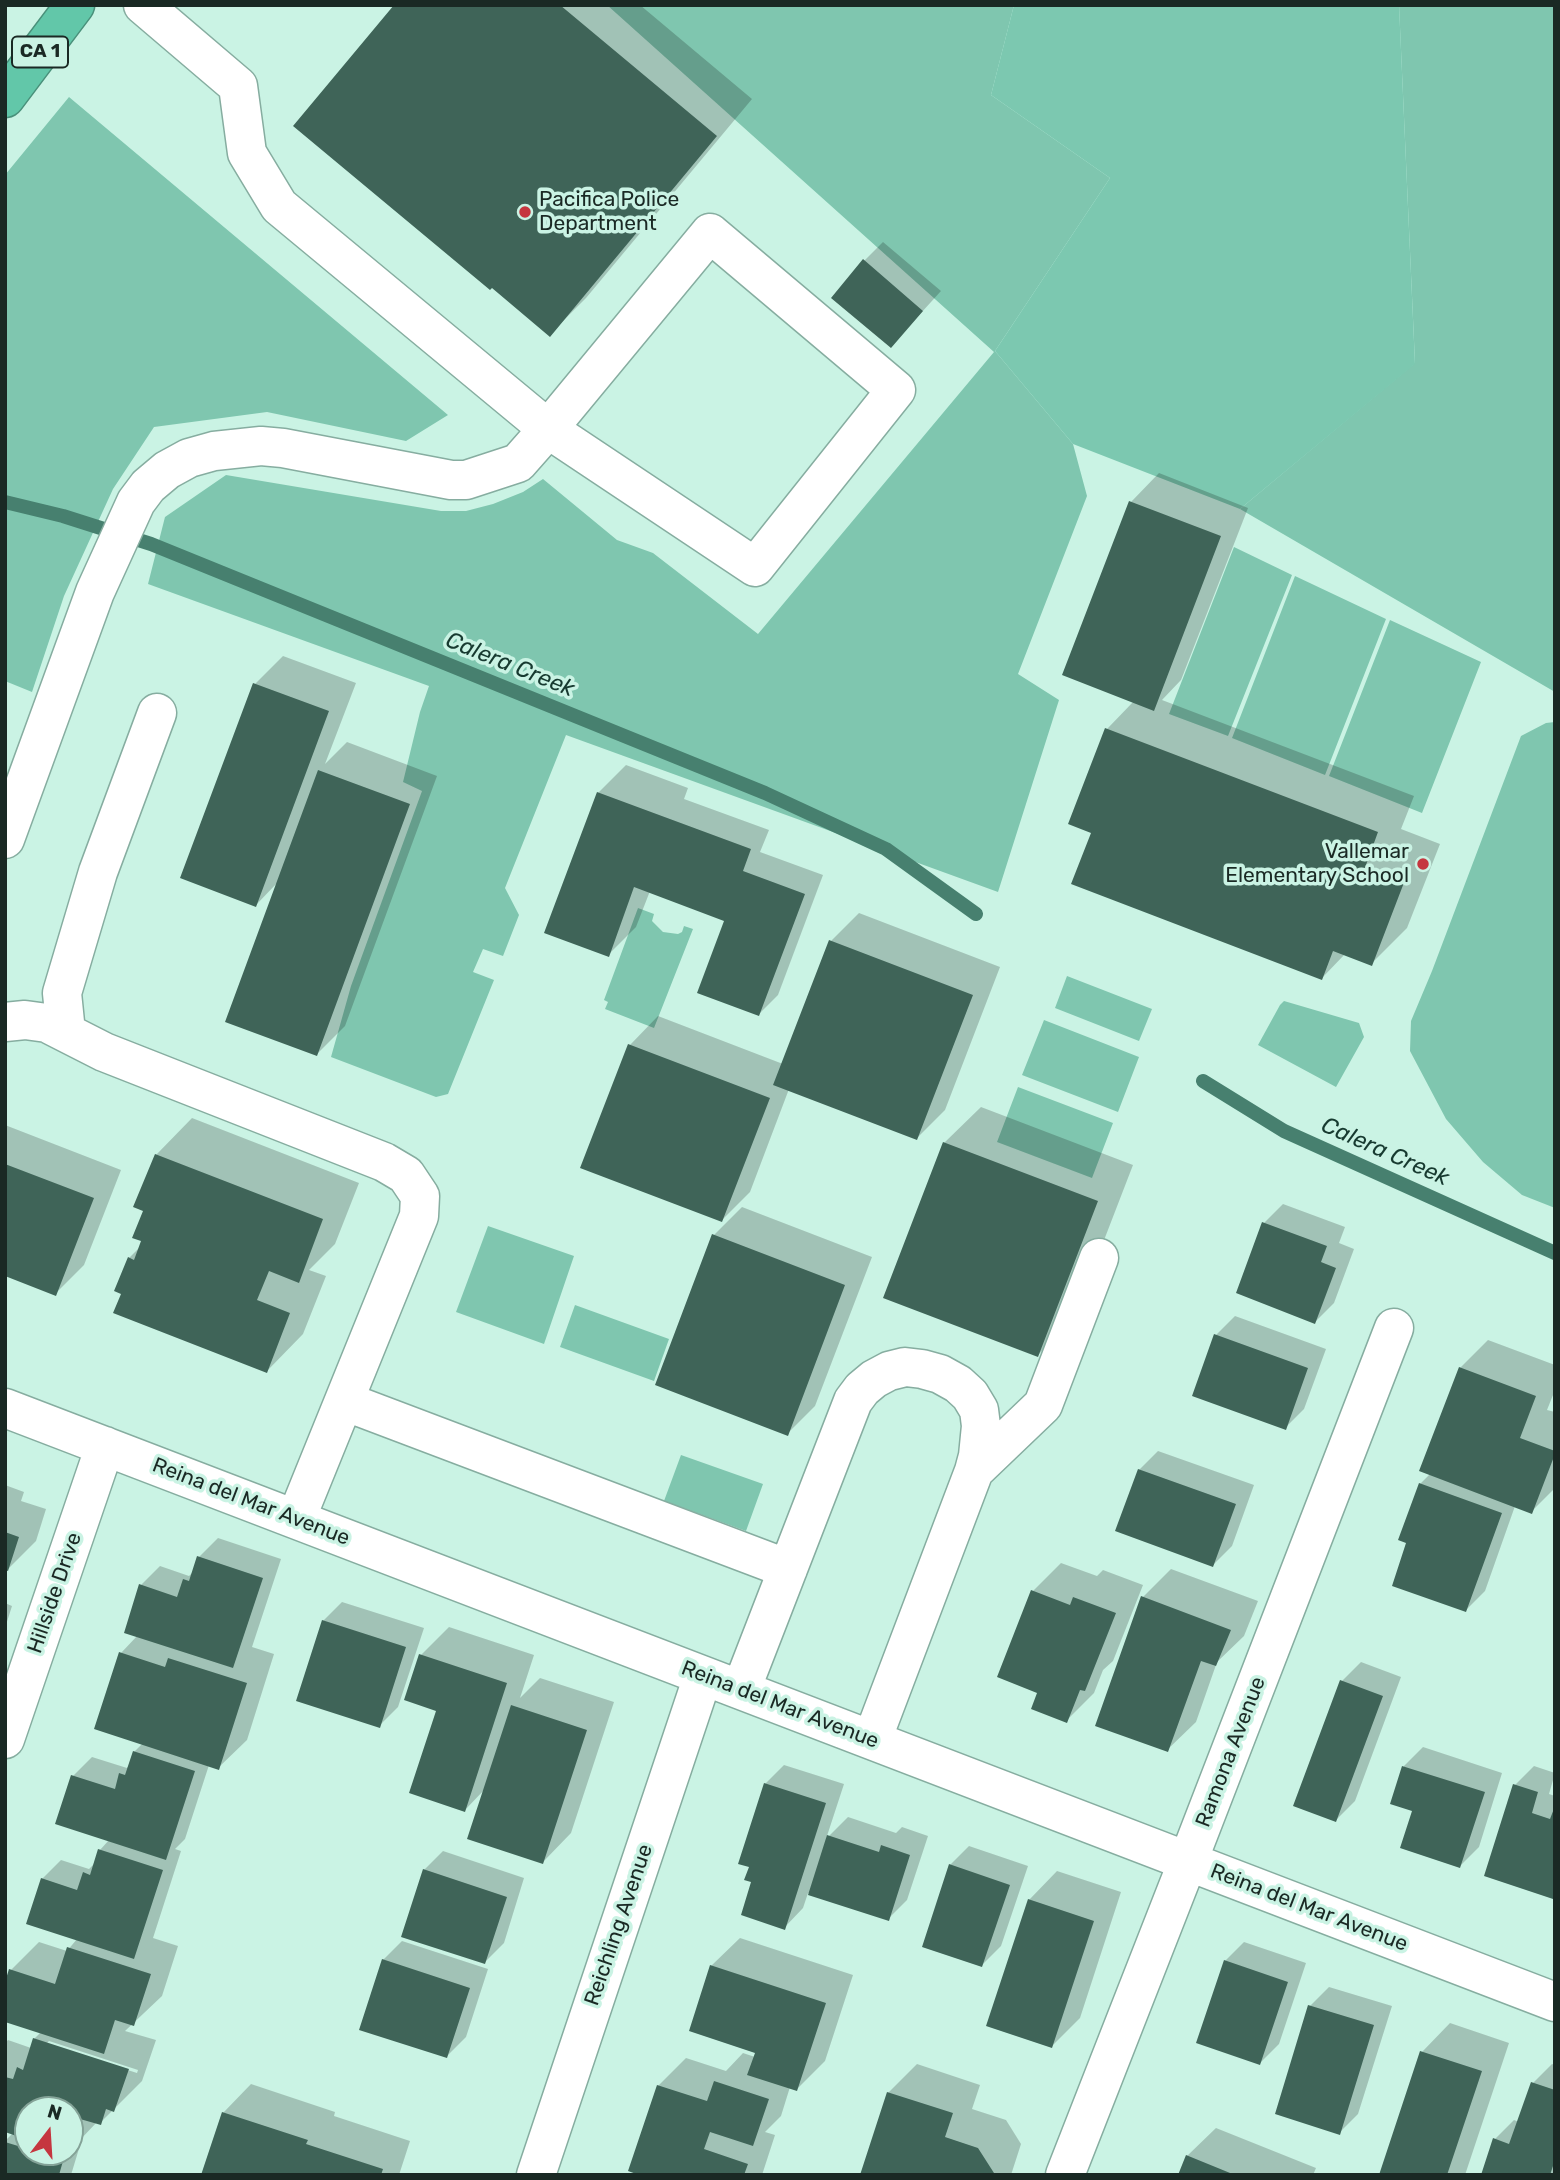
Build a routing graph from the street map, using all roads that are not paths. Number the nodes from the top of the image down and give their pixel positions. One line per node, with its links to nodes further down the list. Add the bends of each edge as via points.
1 (75, 5): 3 (highway, CA 1)
2 (143, 5): 4 (street, via 238,86 247,153 279,206)
3 (5, 98)
4 (548, 429): 4 (street, via 755,567 897,390 710,233); 6 (street, via 518,463 466,480 250,446 214,450 167,470 136,502 109,562)
5 (157, 713): 8 (street, via 98,872 62,993)
6 (5, 839)
7 (5, 1023): 8 (street, via 36,1021)
8 (66, 1032): 11 (street, via 104,1052 384,1161 406,1175 420,1196 419,1216)
9 (1099, 1258): 14 (street, via 1043,1405)
10 (1394, 1328): 21 (street, Ramona Avenue)
11 (344, 1401): 15 (street); 16 (street)
12 (5, 1408): 13 (street, Reina del Mar Avenue)
13 (105, 1446): 15 (street, Reina del Mar Avenue); 19 (street, Hillside Drive)
14 (974, 1471): 16 (street, via 981,1426 970,1395 940,1374 905,1367 889,1371 853,1401); 20 (street)
15 (296, 1519): 17 (street, Reina del Mar Avenue)
16 (788, 1569): 18 (street)
17 (703, 1676): 18 (street, Reina del Mar Avenue); 23 (street, Reichling Avenue)
18 (741, 1690): 20 (street, Reina del Mar Avenue)
19 (5, 1739)
20 (872, 1740): 21 (street, Reina del Mar Avenue)
21 (1188, 1861): 22 (street, Reina del Mar Avenue); 24 (street, Ramona Avenue)
22 (1555, 2002)
23 (536, 2175)
24 (1065, 2175)

